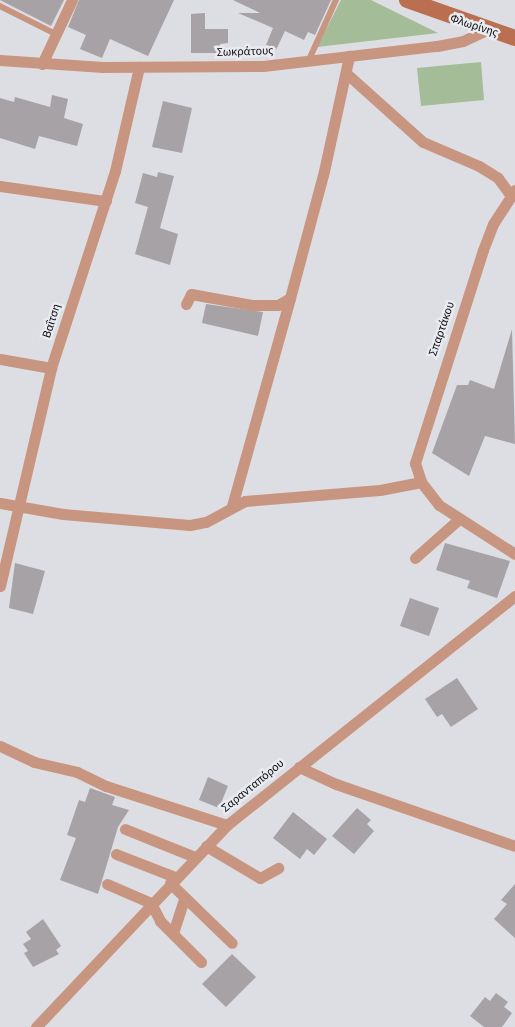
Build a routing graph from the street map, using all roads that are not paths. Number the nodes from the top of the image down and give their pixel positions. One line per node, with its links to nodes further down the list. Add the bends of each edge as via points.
1 (72, 0): 6 (street)
2 (336, 0): 10 (lane)
3 (407, 0): 5 (main road, Φλωρίνης)
4 (0, 6): 6 (lane)
5 (487, 30): 7 (main road, Φλωρίνης); 8 (street, Σωκράτους, via 463,41)
6 (56, 34): 11 (street)
7 (515, 38)
8 (349, 56): 10 (street, Σωκράτους); 13 (street)
9 (0, 60): 11 (street, Σωκράτους)
10 (309, 61): 12 (street, Σωκράτους, via 263,66)
11 (42, 64): 12 (street, Σωκράτους)
12 (139, 67): 16 (street, Βαΐτση)
13 (346, 73): 15 (street, via 423,142 479,166); 17 (street)
14 (0, 186): 16 (street)
15 (513, 193): 21 (street, Σπαρτάκου, via 488,236 423,430 416,463)
16 (106, 202): 20 (street, Βαΐτση)
17 (290, 298): 18 (street, via 278,304 253,305 191,294); 24 (street)
18 (186, 304)
19 (0, 359): 20 (street)
20 (51, 368): 23 (street, Βαΐτση)
21 (422, 482): 24 (street, via 380,490 254,499); 25 (street, via 439,505)
22 (0, 503): 23 (street)
23 (17, 506): 24 (street, via 184,526 206,522); 28 (street, Βαΐτση)
24 (232, 506)
25 (458, 520): 26 (street); 27 (street)
26 (515, 554)
27 (414, 558)
28 (0, 586)
29 (515, 596): 31 (street, Σαρανταπόρου)
30 (0, 746): 32 (street, via 11,753)
31 (299, 767): 32 (street, Σαρανταπόρου); 35 (street, via 336,784)
32 (227, 825): 34 (street, Σαρανταπόρου)
33 (126, 829): 37 (street)
34 (206, 846): 37 (street, Σαρανταπόρου); 38 (street, via 260,878)
35 (515, 846)
36 (116, 854): 39 (street)
37 (195, 857): 39 (street, Σαρανταπόρου)
38 (278, 868)
39 (172, 880): 41 (street); 42 (street, Σαρανταπόρου)
40 (107, 884): 42 (street)
41 (184, 899): 43 (street); 44 (street)
42 (151, 903): 43 (street, via 160,921); 46 (street, Σαρανταπόρου)
43 (174, 933): 45 (street)
44 (232, 943)
45 (201, 962)
46 (36, 1027)

